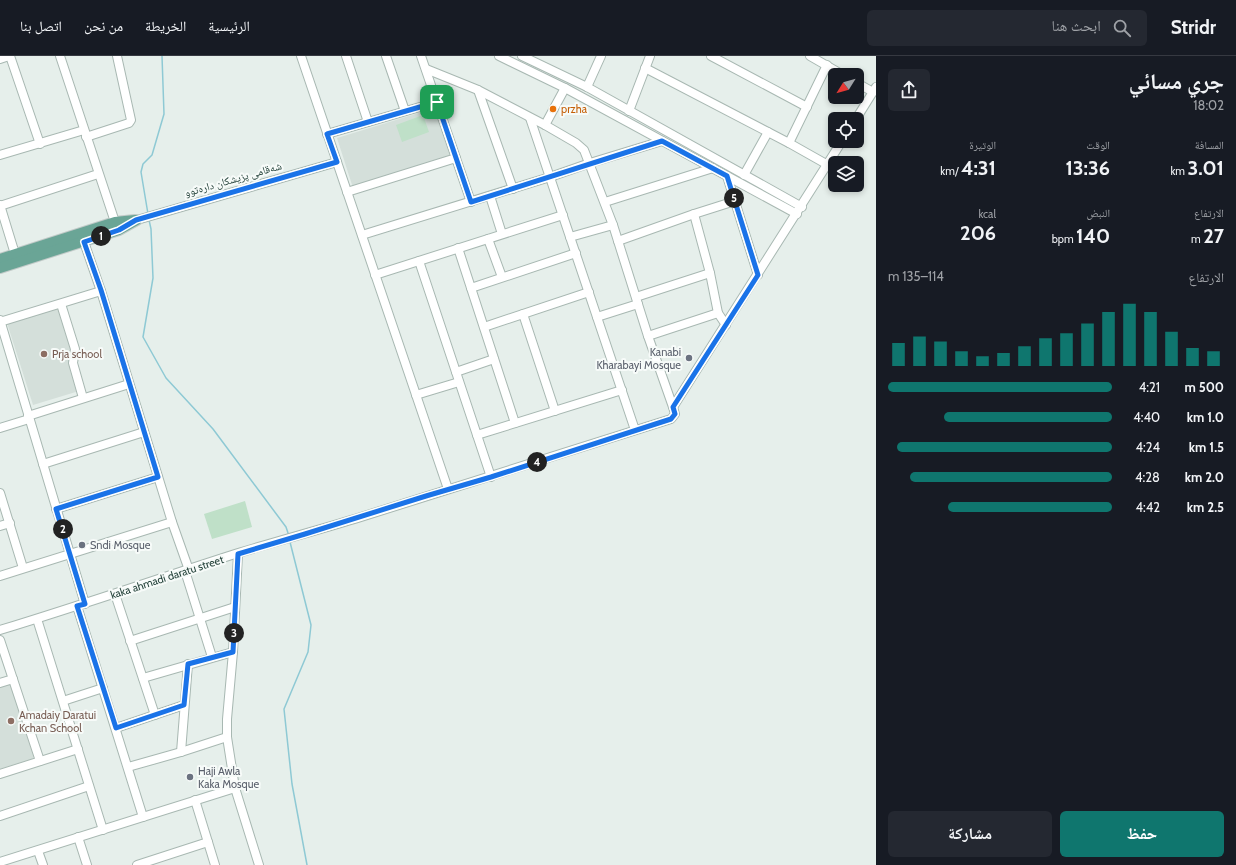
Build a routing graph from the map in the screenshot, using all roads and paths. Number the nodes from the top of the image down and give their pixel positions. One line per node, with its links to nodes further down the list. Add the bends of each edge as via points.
1 (10, 56): 14 (street); 37 (street)
2 (60, 56): 33 (street)
3 (117, 56): 33 (street, via 131,120 129,123)
4 (301, 56): 34 (street)
5 (346, 56): 30 (street)
6 (386, 56): 26 (street)
7 (421, 56): 18 (street)
8 (499, 56): 21 (street)
9 (522, 56): 20 (street)
10 (601, 56): 20 (street)
11 (650, 56): 16 (street)
12 (711, 56): 25 (street)
13 (810, 56): 15 (street)
14 (0, 59)
15 (827, 65): 17 (street); 25 (street)
16 (645, 68): 27 (street); 32 (street)
17 (832, 68)
18 (426, 69): 22 (street); 24 (street)
19 (864, 86): 23 (street)
20 (586, 87): 27 (street)
21 (565, 88): 31 (street); 35 (street)
22 (478, 90): 29 (street); 48 (street)
23 (874, 90): 28 (street)
24 (437, 102): 26 (street); 39 (street)
25 (807, 107): 36 (street)
26 (405, 111): 30 (street)
27 (629, 111): 45 (street)
28 (860, 112)
29 (530, 118): 31 (street); 47 (street)
30 (368, 122): 34 (street)
31 (546, 125): 41 (street, via 576,143 584,150)
32 (768, 132): 36 (street); 45 (street)
33 (85, 134): 37 (street); 44 (street)
34 (327, 134): 40 (street)
35 (662, 141): 41 (street); 43 (street)
36 (789, 143): 42 (street)
37 (40, 144): 38 (street)
38 (0, 155)
39 (456, 158): 49 (street); 52 (street)
40 (337, 162): 49 (street); 58 (street, شەقامی پزیشکان دارەتوو)
41 (590, 163): 47 (street); 53 (street)
42 (828, 165): 55 (street)
43 (713, 168): 46 (street); 53 (street)
44 (98, 174): 54 (street); 59 (street)
45 (744, 175): 55 (street)
46 (727, 176): 51 (street); 55 (street)
47 (550, 177): 48 (street); 56 (street)
48 (512, 189): 50 (street)
49 (347, 192): 62 (street)
50 (490, 196): 52 (street); 61 (street)
51 (735, 201): 57 (street); 75 (street)
52 (471, 202): 62 (street)
53 (605, 202): 60 (street)
54 (0, 206): 69 (street)
55 (799, 210): 75 (street)
56 (563, 214): 61 (street); 63 (street)
57 (694, 214): 65 (street); 73 (street)
58 (134, 221): 59 (main road, شەقامی پزیشکان دارەتوو); 66 (main road, شەقامی پزیشکان دارەتوو, via 119,230)
59 (115, 222): 69 (main road, شەقامی پزیشکان دارەتوو)
60 (613, 225): 63 (street); 65 (street)
61 (502, 234): 64 (street)
62 (362, 235): 74 (street)
63 (570, 237): 68 (street)
64 (488, 239): 67 (street); 76 (street)
65 (618, 241): 80 (street)
66 (84, 242): 72 (main road, شەقامی پزیشکان دارەتوو); 78 (street)
67 (458, 248): 71 (street); 77 (street)
68 (576, 253): 76 (street); 79 (street)
69 (15, 254): 70 (main road, شەقامی پزیشکان دارەتوو)
70 (0, 259)
71 (419, 261): 74 (street); 90 (street)
72 (0, 268)
73 (710, 273): 80 (street); 82 (street)
74 (375, 275): 94 (street)
75 (758, 275): 86 (street)
76 (502, 277): 77 (street)
77 (471, 288): 87 (street)
78 (101, 290): 81 (street); 92 (street)
79 (589, 292): 83 (street); 84 (street)
80 (637, 300): 84 (street); 88 (street)
81 (61, 304): 85 (street); 95 (street, via 75,349 73,363)
82 (718, 313): 86 (street); 88 (street)
83 (523, 314): 87 (street); 97 (street)
84 (597, 317): 93 (street)
85 (0, 321): 98 (street)
86 (726, 324): 96 (street)
87 (484, 327): 89 (street)
88 (648, 336): 96 (street)
89 (494, 359): 90 (street); 99 (street)
90 (456, 372): 91 (street)
91 (459, 382): 94 (street); 103 (street)
92 (128, 384): 95 (street); 102 (street)
93 (622, 390): 97 (street); 101 (street)
94 (416, 396): 107 (street)
95 (83, 398): 98 (street)
96 (673, 407): 101 (street, kaka ahmadi daratu street, via 675,414 671,419)
97 (555, 411): 99 (street)
98 (29, 418): 100 (street); 104 (street)
99 (515, 423): 103 (street)
100 (0, 428)
101 (635, 430): 106 (street, kaka ahmadi daratu street)
102 (144, 432): 104 (street); 105 (street)
103 (477, 435): 106 (street)
104 (43, 464): 109 (street)
105 (158, 477): 109 (street); 110 (street)
106 (491, 477): 107 (street, kaka ahmadi daratu street)
107 (448, 489): 114 (street, kaka ahmadi daratu street)
108 (0, 493): 111 (street)
109 (56, 509): 113 (street)
110 (172, 522): 113 (street); 116 (street)
111 (10, 523): 112 (street); 115 (street)
112 (0, 526)
113 (70, 553): 115 (street); 119 (street)
114 (238, 554): 116 (street, kaka ahmadi daratu street); 121 (street)
115 (23, 568): 117 (street)
116 (187, 570): 118 (street, kaka ahmadi daratu street); 122 (street)
117 (0, 576)
118 (115, 594): 119 (street, kaka ahmadi daratu street); 126 (street)
119 (85, 604): 120 (street, kaka ahmadi daratu street)
120 (77, 606): 123 (street, kaka ahmadi daratu street); 133 (street)
121 (235, 607): 122 (street); 127 (street)
122 (200, 618): 126 (street); 128 (street)
123 (37, 619): 124 (street, kaka ahmadi daratu street); 134 (street)
124 (0, 630)
125 (0, 640): 131 (street)
126 (130, 641): 130 (street)
127 (233, 652): 128 (street); 138 (street)
128 (212, 657): 129 (street)
129 (188, 664): 130 (street); 135 (street)
130 (143, 678): 136 (street)
131 (13, 679): 132 (street); 141 (street)
132 (0, 683)
133 (103, 688): 134 (street); 137 (street)
134 (63, 701): 139 (street)
135 (184, 705): 136 (street); 140 (street)
136 (155, 714): 137 (street)
137 (116, 728): 142 (street)
138 (227, 737): 140 (street); 145 (street)
139 (78, 749): 141 (street); 144 (street)
140 (181, 752): 142 (street)
141 (40, 761): 143 (street)
142 (128, 766): 148 (street)
143 (0, 774)
144 (89, 786): 147 (street); 149 (street)
145 (235, 788): 146 (street); 158 (street)
146 (195, 800): 148 (street); 151 (street)
147 (0, 816)
148 (143, 817): 149 (street)
149 (103, 830): 150 (street)
150 (78, 838): 152 (street); 155 (street)
151 (208, 842): 156 (street); 157 (street)
152 (38, 851): 153 (street); 154 (street)
153 (0, 862)
154 (43, 865)
155 (87, 865)
156 (137, 865)
157 (215, 865)
158 (259, 865)

